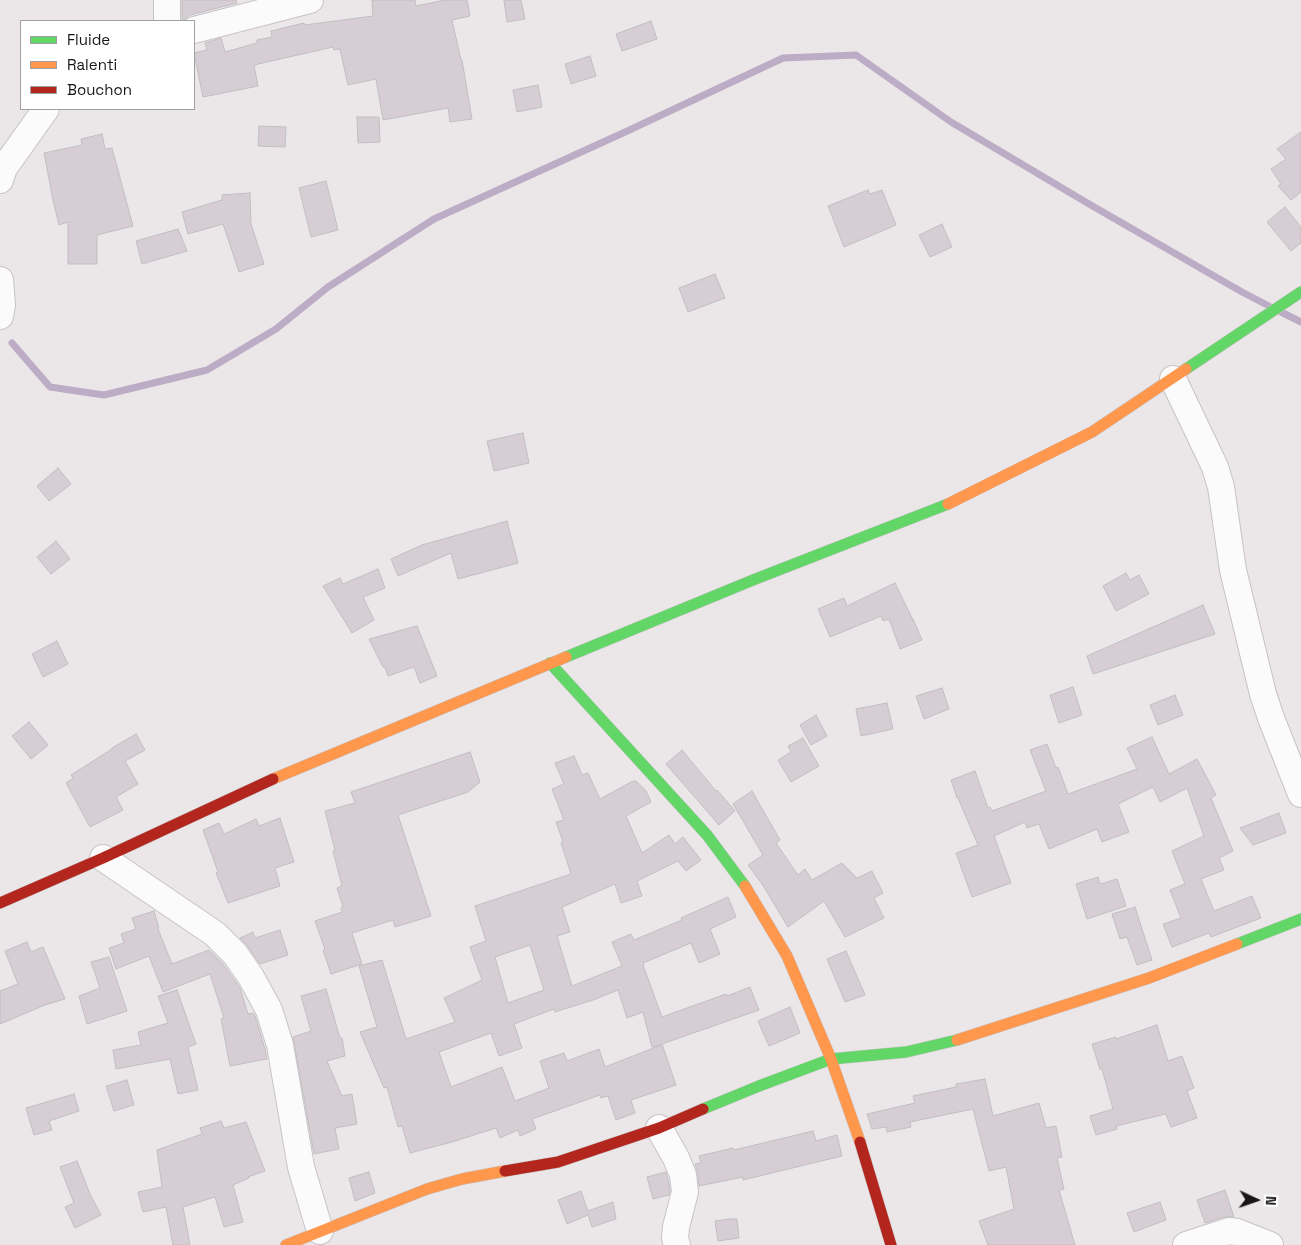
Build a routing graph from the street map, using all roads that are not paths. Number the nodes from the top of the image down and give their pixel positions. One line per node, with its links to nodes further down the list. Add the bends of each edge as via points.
1 (167, 0): 3 (street)
2 (310, 0): 4 (street)
3 (167, 20)
4 (195, 30)
5 (45, 110): 6 (street, via 4,168)
6 (0, 180)
7 (0, 280): 9 (street)
8 (1300, 293): 10 (street)
9 (0, 316)
10 (1173, 379): 11 (street, via 1092,432 943,507); 12 (street, via 1215,467 1235,580 1263,694 1270,718)
11 (550, 663): 14 (street, via 250,789); 17 (street, via 707,835 749,892 787,956)
12 (1294, 755): 13 (street)
13 (1301, 794)
14 (103, 858): 15 (street); 19 (street, via 215,934 251,977 269,1010 280,1045 301,1167)
15 (0, 903)
16 (1301, 919): 17 (street, via 1149,978 947,1043 906,1052)
17 (831, 1059): 18 (street); 22 (street)
18 (659, 1128): 19 (street, via 558,1162 426,1188); 21 (street, via 683,1175 685,1192 676,1227)
19 (320, 1231): 20 (street)
20 (286, 1245)
21 (677, 1245)
22 (891, 1245)
23 (1186, 1245): 24 (street, via 1229,1231)
24 (1270, 1245)

